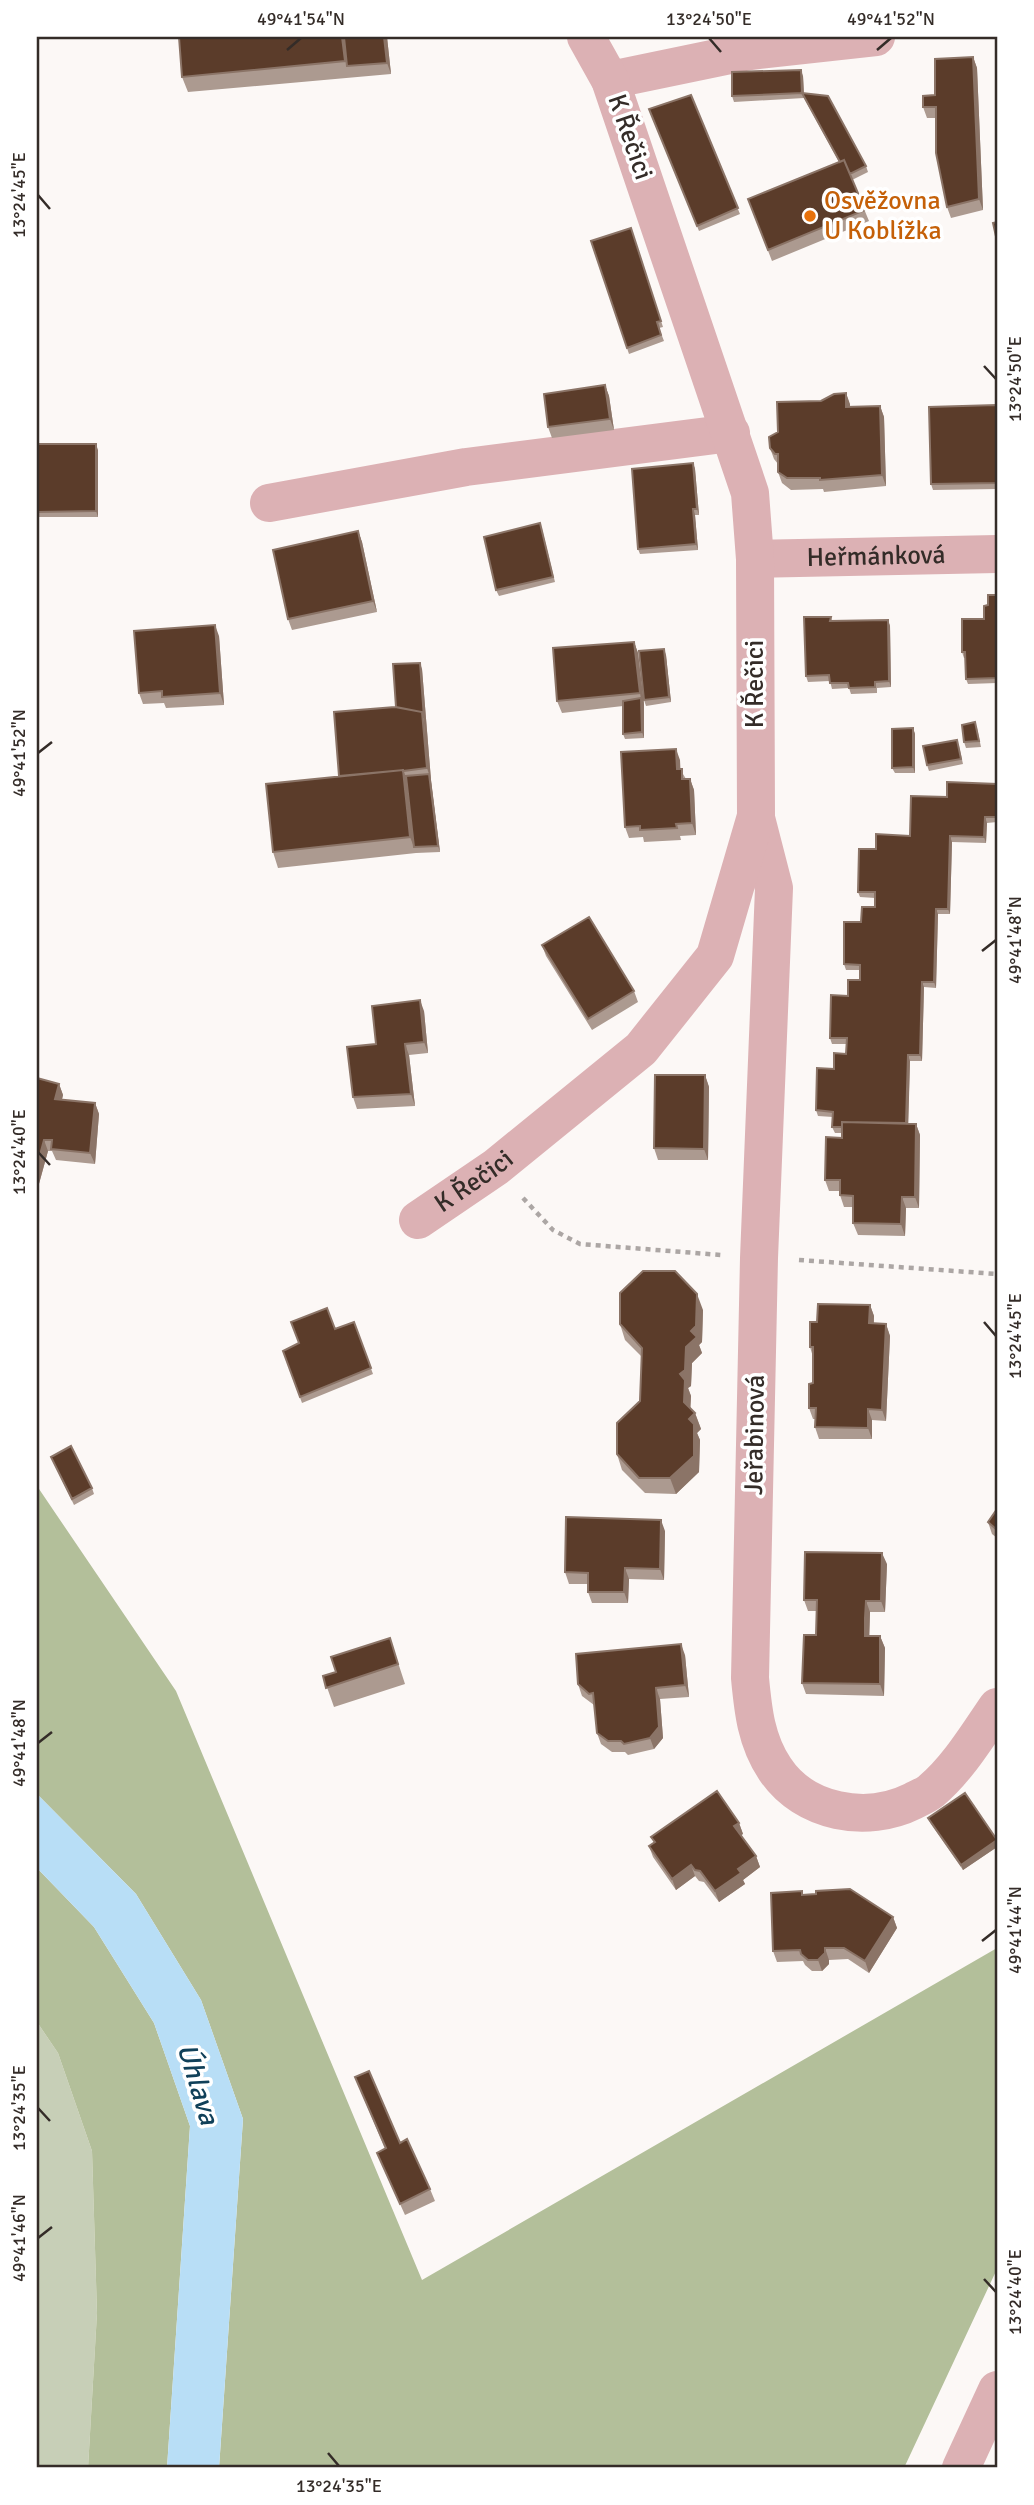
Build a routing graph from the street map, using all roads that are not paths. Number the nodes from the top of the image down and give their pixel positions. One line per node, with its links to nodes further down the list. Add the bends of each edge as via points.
1 (586, 37): 3 (street, K Řečici)
2 (876, 37): 3 (street, via 750,51)
3 (610, 80): 4 (street, K Řečici)
4 (731, 433): 5 (street, via 466,467); 7 (street, K Řečici, via 750,493)
5 (269, 503)
6 (997, 554): 7 (street, Heřmánková)
7 (755, 559): 8 (street, K Řečici)
8 (756, 816): 9 (street, K Řečici, via 715,956 641,1049 496,1167); 10 (street, Jeřabinová, via 774,888 759,1258 750,1664 760,1743 776,1771 798,1792 824,1807 875,1813 898,1808 930,1792)
9 (418, 1220)
10 (997, 1707)
11 (997, 2390): 12 (street)
12 (961, 2468)

